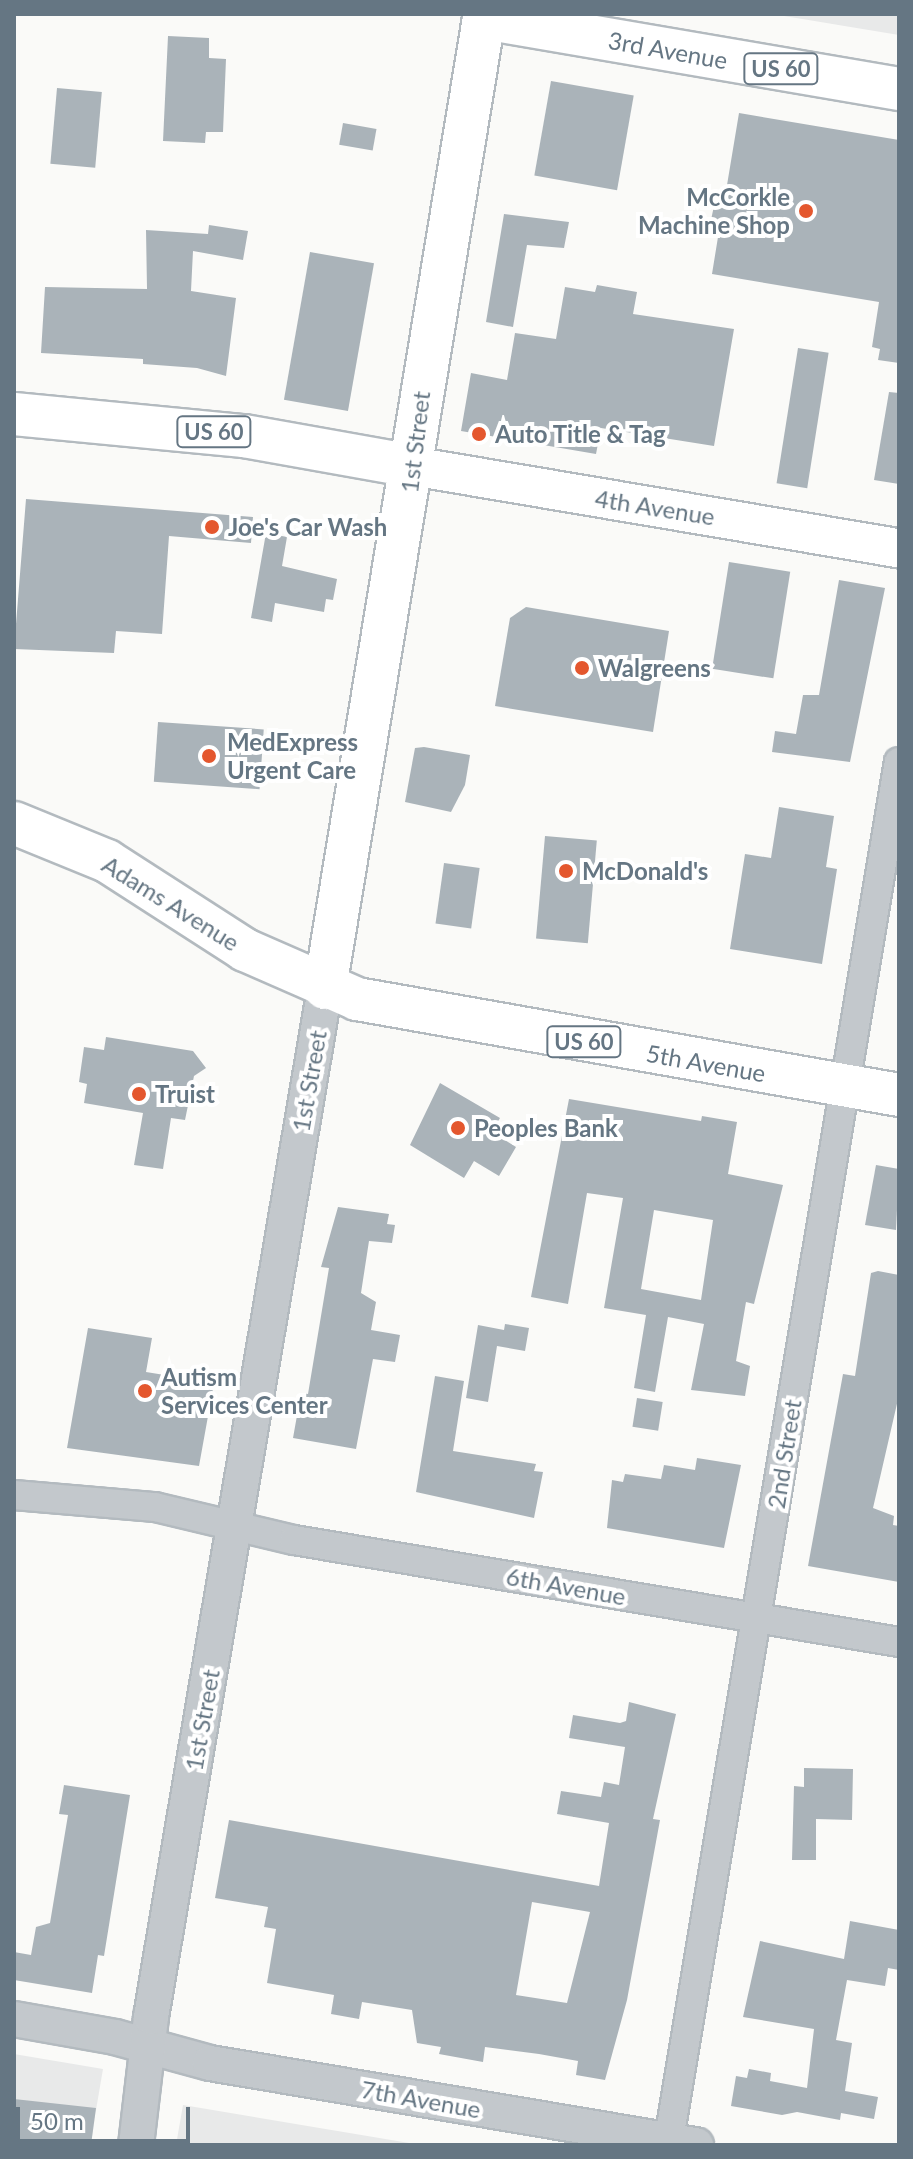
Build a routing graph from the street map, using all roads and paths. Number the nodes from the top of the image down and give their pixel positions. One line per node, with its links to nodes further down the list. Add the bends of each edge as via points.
1 (473, 16): 2 (main road, 3rd Avenue / US 60); 4 (main road, 1st Street / US 60)
2 (899, 89)
3 (14, 414): 4 (main road, US 60, via 244,436)
4 (412, 466): 5 (main road, 4th Avenue); 8 (main road, 1st Street)
5 (899, 548)
6 (899, 762): 9 (street, 2nd Street)
7 (14, 823): 8 (main road, Adams Avenue / US 60, via 118,866 245,950)
8 (325, 988): 9 (main road, 5th Avenue / US 60, via 413,1013); 12 (street, 1st Street)
9 (844, 1086): 10 (main road, 5th Avenue / US 60); 13 (street, 2nd Street)
10 (899, 1095)
11 (14, 1495): 12 (street, 6th Avenue, via 134,1504)
12 (235, 1525): 13 (street, 6th Avenue, via 294,1540); 16 (street, 1st Street)
13 (757, 1618): 14 (street, 6th Avenue); 17 (street, 2nd Street)
14 (899, 1642)
15 (14, 2019): 16 (street, 7th Avenue)
16 (147, 2046): 17 (street, 7th Avenue, via 210,2063); 18 (street, 1st Street)
17 (677, 2144)
18 (136, 2145)

